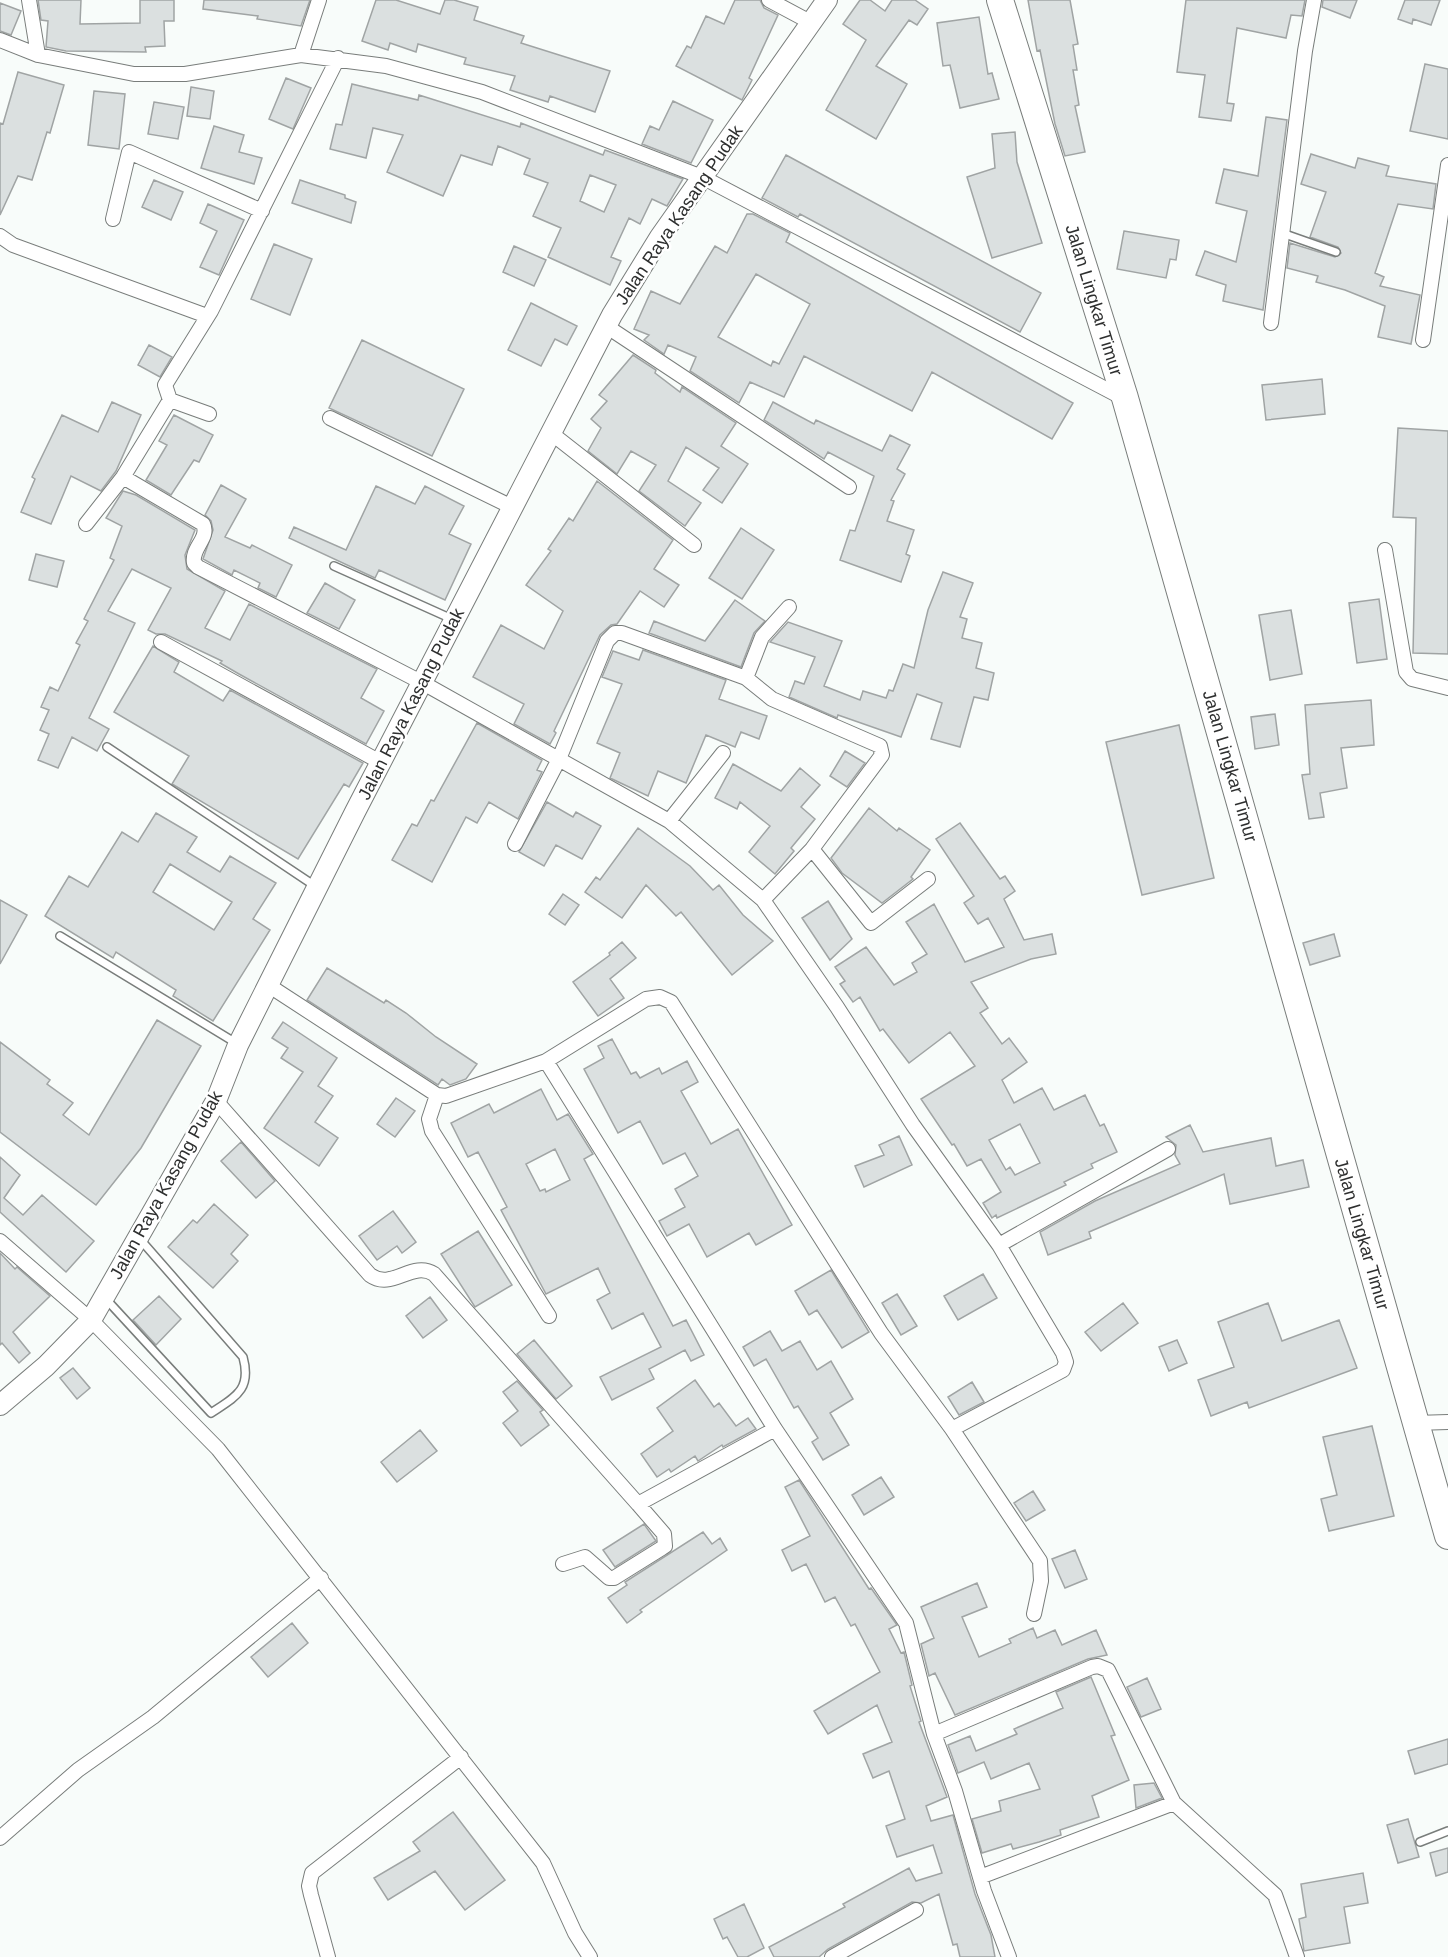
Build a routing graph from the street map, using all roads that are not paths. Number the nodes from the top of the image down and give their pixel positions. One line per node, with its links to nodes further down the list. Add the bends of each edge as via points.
1 (29, 0): 9 (street)
2 (318, 0): 10 (street)
3 (768, 0): 7 (street)
4 (827, 0): 7 (street, Jalan Raya Kasang Pudak)
5 (1000, 0): 23 (highway, Jalan Lingkar Timur)
6 (1314, 0): 16 (street)
7 (812, 23): 13 (street, Jalan Raya Kasang Pudak)
8 (0, 40): 9 (street)
9 (38, 54): 10 (street, via 134,74 185,74)
10 (301, 55): 11 (street)
11 (338, 58): 13 (street, via 386,66 482,92); 14 (street)
12 (1448, 165): 22 (street)
13 (702, 177): 21 (street, Jalan Raya Kasang Pudak); 23 (street)
14 (262, 211): 15 (street, via 129,152); 19 (street)
15 (113, 219)
16 (1282, 233): 18 (lane); 20 (street)
17 (0, 236): 19 (street, via 13,245)
18 (1336, 252)
19 (207, 316): 24 (street, via 165,385)
20 (1271, 322)
21 (606, 326): 27 (street, Jalan Raya Kasang Pudak); 29 (street)
22 (1423, 340)
23 (1125, 399): 66 (highway, Jalan Lingkar Timur)
24 (170, 400): 25 (street); 28 (street)
25 (208, 414)
26 (330, 418): 30 (street)
27 (551, 433): 30 (street, Jalan Raya Kasang Pudak); 32 (street)
28 (123, 477): 31 (street); 39 (street, via 203,524 204,537 193,553 198,567)
29 (849, 487)
30 (512, 507): 36 (street, Jalan Raya Kasang Pudak)
31 (86, 524)
32 (694, 545)
33 (1385, 550): 40 (street, via 1406,672 1412,679)
34 (334, 566): 36 (lane)
35 (789, 607): 38 (street, via 762,637)
36 (455, 620): 39 (street, Jalan Raya Kasang Pudak)
37 (161, 642): 44 (street)
38 (746, 678): 43 (street, via 615,633 607,641); 47 (street, via 772,699 880,746 882,755)
39 (423, 683): 43 (street); 44 (street, Jalan Raya Kasang Pudak)
40 (1448, 687)
41 (107, 747): 49 (lane)
42 (723, 753): 45 (street)
43 (559, 759): 45 (street); 46 (street)
44 (382, 763): 49 (street, Jalan Raya Kasang Pudak)
45 (669, 821): 50 (street)
46 (515, 844)
47 (812, 849): 48 (street, via 872,923); 50 (street)
48 (928, 879)
49 (317, 888): 52 (street, Jalan Raya Kasang Pudak)
50 (763, 900): 60 (street, via 913,1125)
51 (60, 936): 53 (lane)
52 (268, 985): 53 (street, Jalan Raya Kasang Pudak); 55 (street)
53 (238, 1045): 56 (street, Jalan Raya Kasang Pudak)
54 (546, 1061): 55 (street, via 454,1095); 67 (street); 68 (street, via 646,999 660,997 671,1002 881,1333)
55 (437, 1095): 62 (street, via 429,1119 432,1131)
56 (216, 1101): 58 (street, Jalan Raya Kasang Pudak); 69 (street, via 370,1275 378,1281 418,1269 434,1274)
57 (1168, 1149): 60 (street)
58 (137, 1236): 61 (street, Jalan Raya Kasang Pudak); 61 (lane, via 243,1357 247,1371 238,1395 211,1413)
59 (0, 1241): 63 (street)
60 (999, 1245): 68 (street, via 1066,1362 1063,1370)
61 (104, 1296): 63 (street, Jalan Raya Kasang Pudak)
62 (549, 1316)
63 (91, 1320): 64 (street, Jalan Raya Kasang Pudak); 72 (street, via 218,1449)
64 (0, 1405)
65 (1448, 1422): 66 (street)
66 (1414, 1423): 70 (highway, Jalan Lingkar Timur)
67 (774, 1429): 69 (street); 74 (street, via 906,1623)
68 (952, 1429): 73 (street, via 1040,1561 1041,1581)
69 (638, 1504): 71 (street, via 664,1534 665,1546 614,1578 585,1557)
70 (1448, 1536)
71 (563, 1564)
72 (321, 1578): 75 (street); 78 (street, via 153,1717 78,1770)
73 (1034, 1614)
74 (934, 1734): 76 (street, via 1092,1667 1104,1667); 80 (street)
75 (461, 1757): 82 (street, via 312,1873 309,1886); 83 (street, via 543,1863)
76 (1174, 1803): 80 (street); 86 (street, via 1275,1895)
77 (1448, 1832): 79 (lane)
78 (0, 1838)
79 (1420, 1842)
80 (980, 1877): 85 (street)
81 (916, 1910): 84 (street)
82 (328, 1957)
83 (590, 1957)
84 (832, 1957)
85 (1009, 1957)
86 (1297, 1957)

